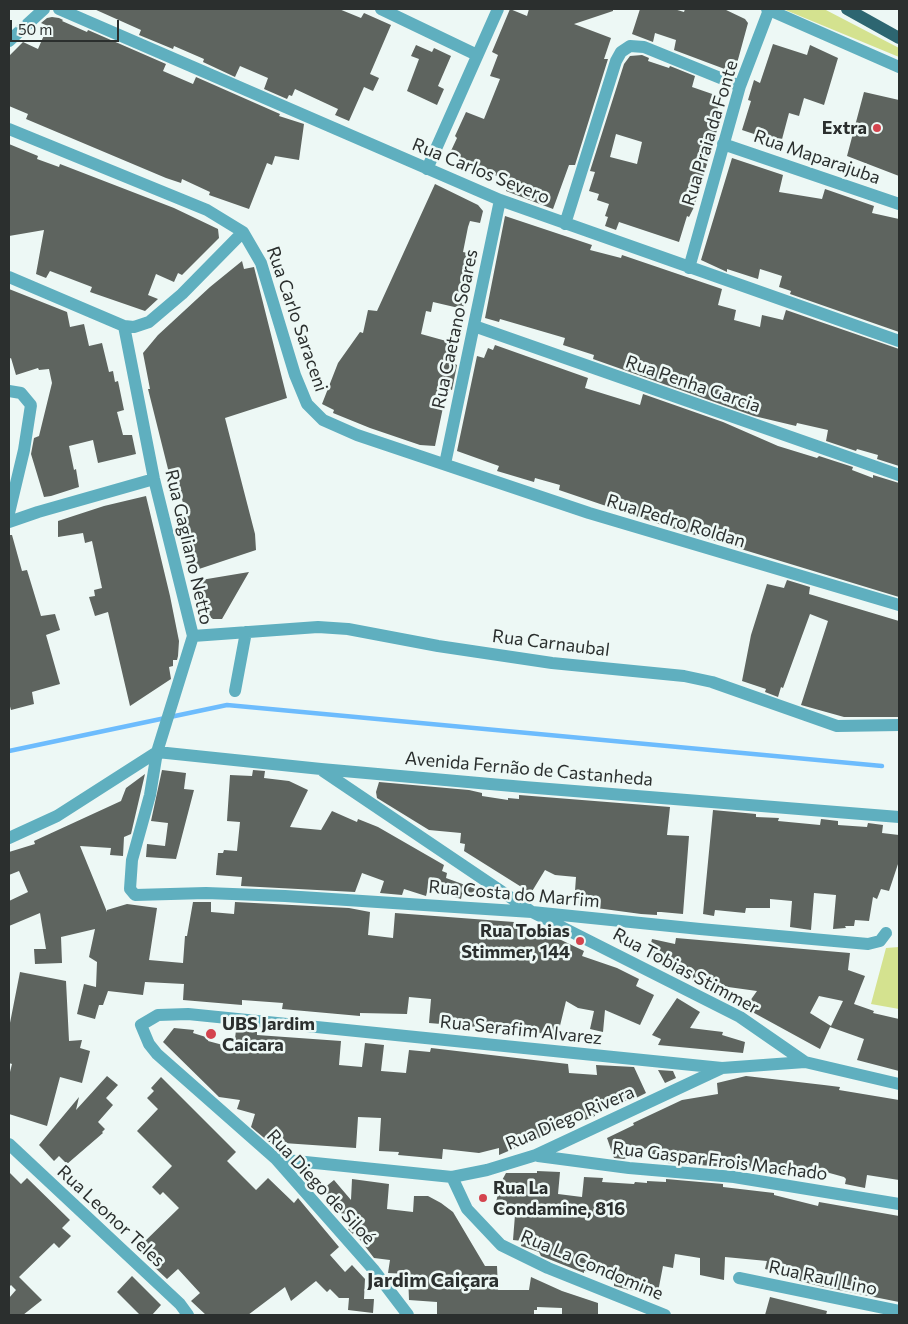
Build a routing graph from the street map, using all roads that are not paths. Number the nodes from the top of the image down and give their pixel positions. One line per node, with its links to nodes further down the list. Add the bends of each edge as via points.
1 (44, 9): 8 (street)
2 (59, 9): 14 (street, Rua Carlos Severo)
3 (381, 9): 9 (street)
4 (498, 9): 9 (street)
5 (768, 9): 10 (street); 11 (street, Rua Praia da Fonte)
6 (848, 9): 7 (main road)
7 (899, 38)
8 (9, 41)
9 (477, 55): 14 (street)
10 (899, 67)
11 (740, 86): 13 (street, Rua Praia da Fonte); 17 (street, via 644,47 630,46 621,52)
12 (9, 129): 18 (street, Rua Carlo Saraceni, via 206,210)
13 (723, 144): 16 (street, Rua Maparajuba); 19 (street, Rua Praia da Fonte)
14 (427, 169): 15 (street, Rua Carlos Severo)
15 (500, 200): 17 (street, Rua Carlos Severo); 22 (street, Rua Caetano Soares)
16 (899, 204)
17 (566, 224): 19 (street, Rua Carlos Severo)
18 (243, 232): 21 (street, via 182,294 149,322 134,327); 25 (street, Rua Carlo Saraceni, via 261,262 307,404 323,420 357,435)
19 (689, 268): 23 (street, Rua Carlos Severo)
20 (9, 277): 21 (street)
21 (124, 326): 27 (street, Rua Gagliano Netto)
22 (474, 326): 25 (street, Rua Caetano Soares); 26 (street, Rua Penha Garcia)
23 (899, 341)
24 (9, 391): 28 (street, via 21,393 31,405)
25 (445, 464): 30 (street, Rua Pedro Roldan, via 608,519)
26 (899, 475)
27 (154, 479): 29 (street); 32 (street, Rua Gagliano Netto)
28 (9, 513)
29 (9, 522)
30 (899, 605)
31 (246, 632): 32 (street, Rua Carnaubal); 33 (street); 34 (street, Rua Carnaubal, via 318,627 348,629 543,661 684,676 712,682 837,726)
32 (193, 636): 35 (street, Rua Gagliano Netto)
33 (234, 691)
34 (899, 725)
35 (157, 752): 36 (street, Avenida Fernão de Castanheda); 38 (street, via 57,816); 39 (street, Rua Gagliano Netto, via 150,795 132,860 130,889)
36 (321, 769): 37 (street, Avenida Fernão de Castanheda); 40 (street, Rua Tobias Stimmer)
37 (899, 817)
38 (9, 838)
39 (134, 895): 40 (street, Rua Costa do Marfim, via 285,896)
40 (532, 912): 41 (street, Rua Costa do Marfim, via 868,944 880,941); 43 (street, Rua Tobias Stimmer, via 740,1017)
41 (886, 933)
42 (141, 1025): 44 (street, Rua Serafim Alvarez, via 158,1015 188,1014); 48 (street, Rua Diego de Siloé, via 157,1054)
43 (805, 1062): 44 (street, Rua Serafim Alvarez); 45 (street, Rua Serafim Alvarez)
44 (722, 1068): 47 (street, Rua Diego Rivera)
45 (899, 1084)
46 (9, 1144): 53 (street, Rua Leonor Teles)
47 (536, 1155): 49 (street, Rua Diego Rivera); 50 (street, Rua Gaspar Frois Machado, via 629,1168 734,1177)
48 (276, 1159): 49 (street, Rua Diego Rivera); 54 (street, Rua Diego de Siloé, via 373,1269)
49 (452, 1177): 55 (street, Rua La Condomine, via 467,1209 501,1245 548,1268)
50 (899, 1204)
51 (739, 1278): 52 (street, Rua Raul Lino)
52 (899, 1311)
53 (188, 1315)
54 (408, 1315)
55 (665, 1315)

